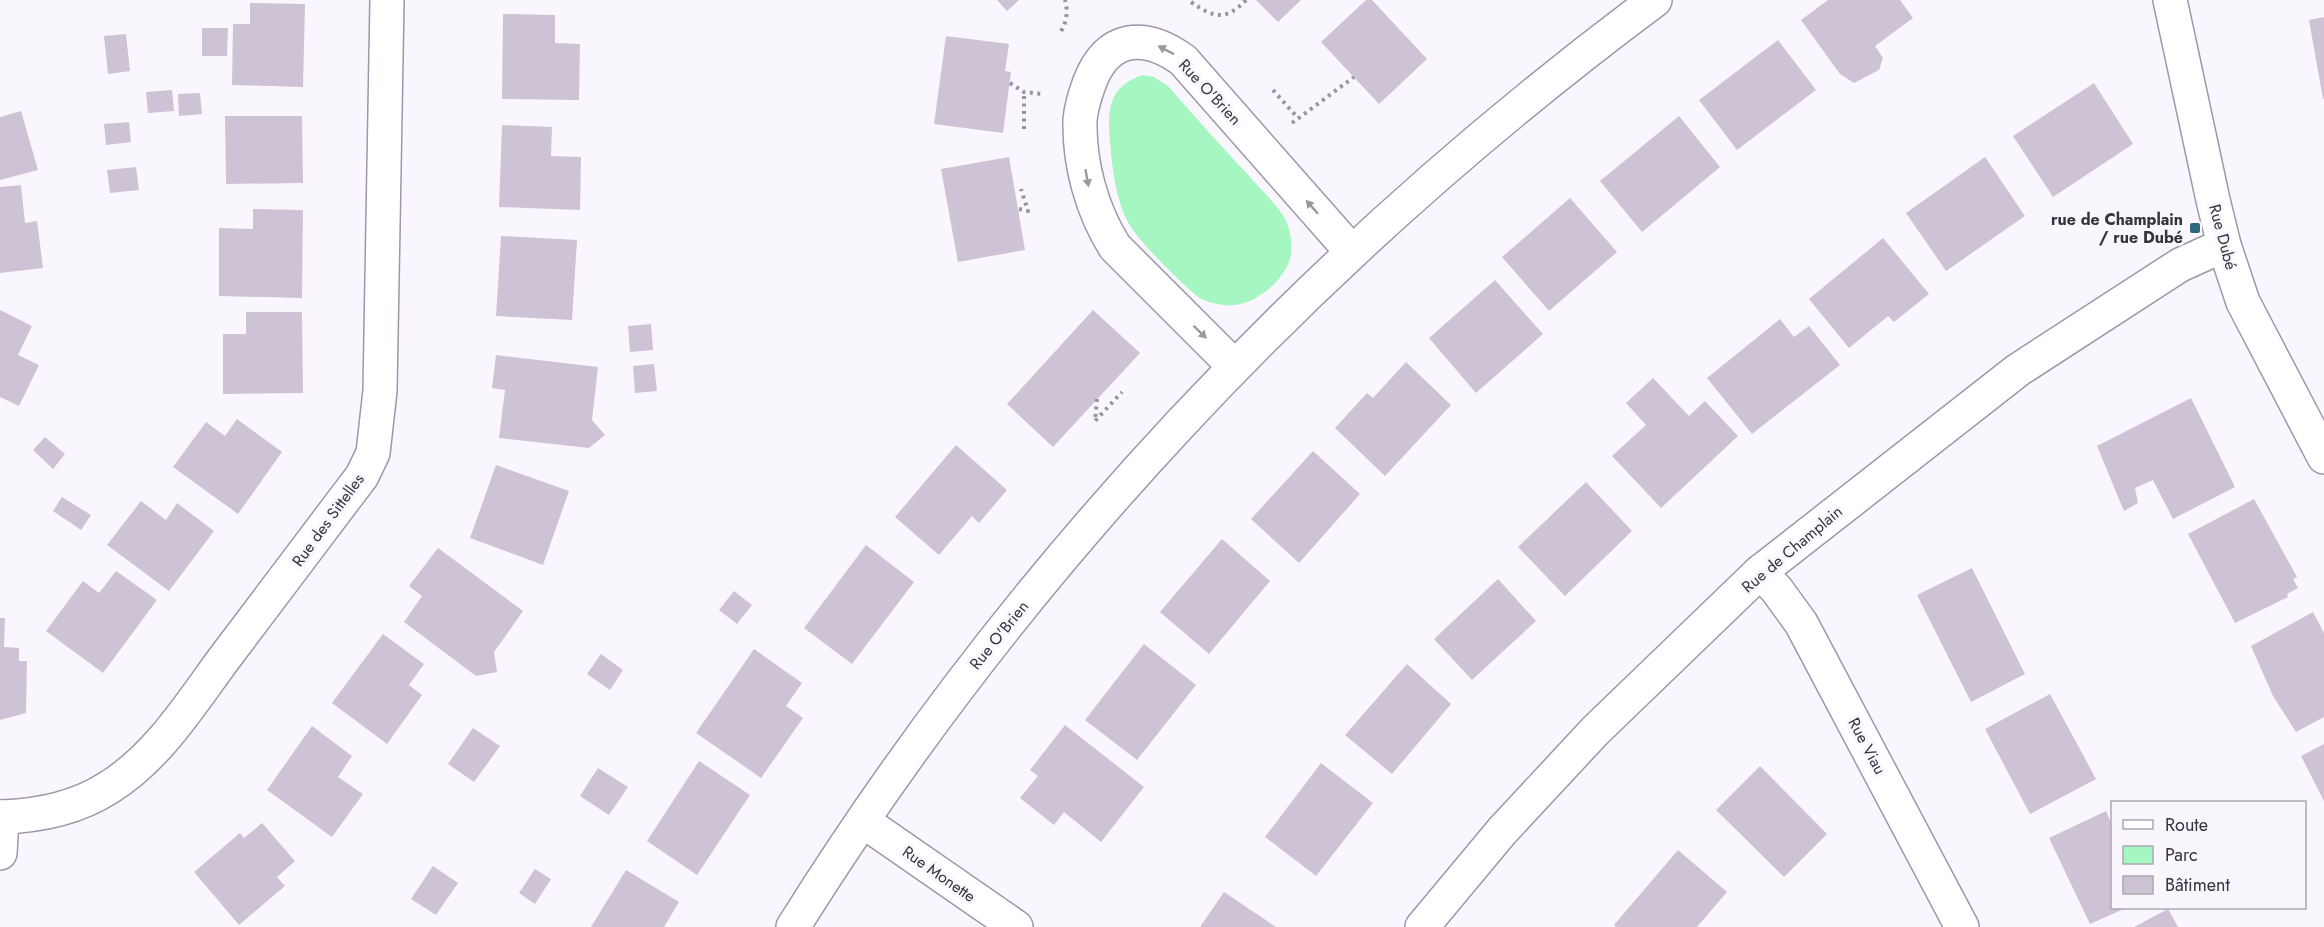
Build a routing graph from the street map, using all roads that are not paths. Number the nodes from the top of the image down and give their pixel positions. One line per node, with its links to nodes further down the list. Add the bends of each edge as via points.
1 (387, 0): 9 (street, Rue des Sittelles, via 380,391 373,453 362,476 142,762 109,788 79,804 48,813)
2 (1654, 0): 5 (street, Rue O'Brien, via 1574,61)
3 (2170, 0): 4 (street, Rue Dubé)
4 (2224, 245): 7 (street, Rue Dubé, via 2243,302); 8 (street, Rue de Champlain, via 2180,265 2018,370)
5 (1351, 251): 6 (street, Rue O'Brien); 6 (street, Rue O'Brien, one-way to 6, via 1183,60 1167,49 1132,42 1116,46 1104,56 1094,71 1080,120 1089,189 1102,227 1115,247)
6 (1234, 366): 10 (street, Rue O'Brien, via 1042,582 976,664)
7 (2324, 457)
8 (1761, 573): 14 (street, Rue de Champlain, via 1595,731 1502,831); 15 (street, Rue Viau, via 1801,623)
9 (1, 817): 11 (street)
10 (863, 820): 12 (street, Rue O'Brien); 13 (street, Rue Monette)
11 (0, 853)
12 (793, 927)
13 (1017, 927)
14 (1422, 927)
15 (1962, 927)

